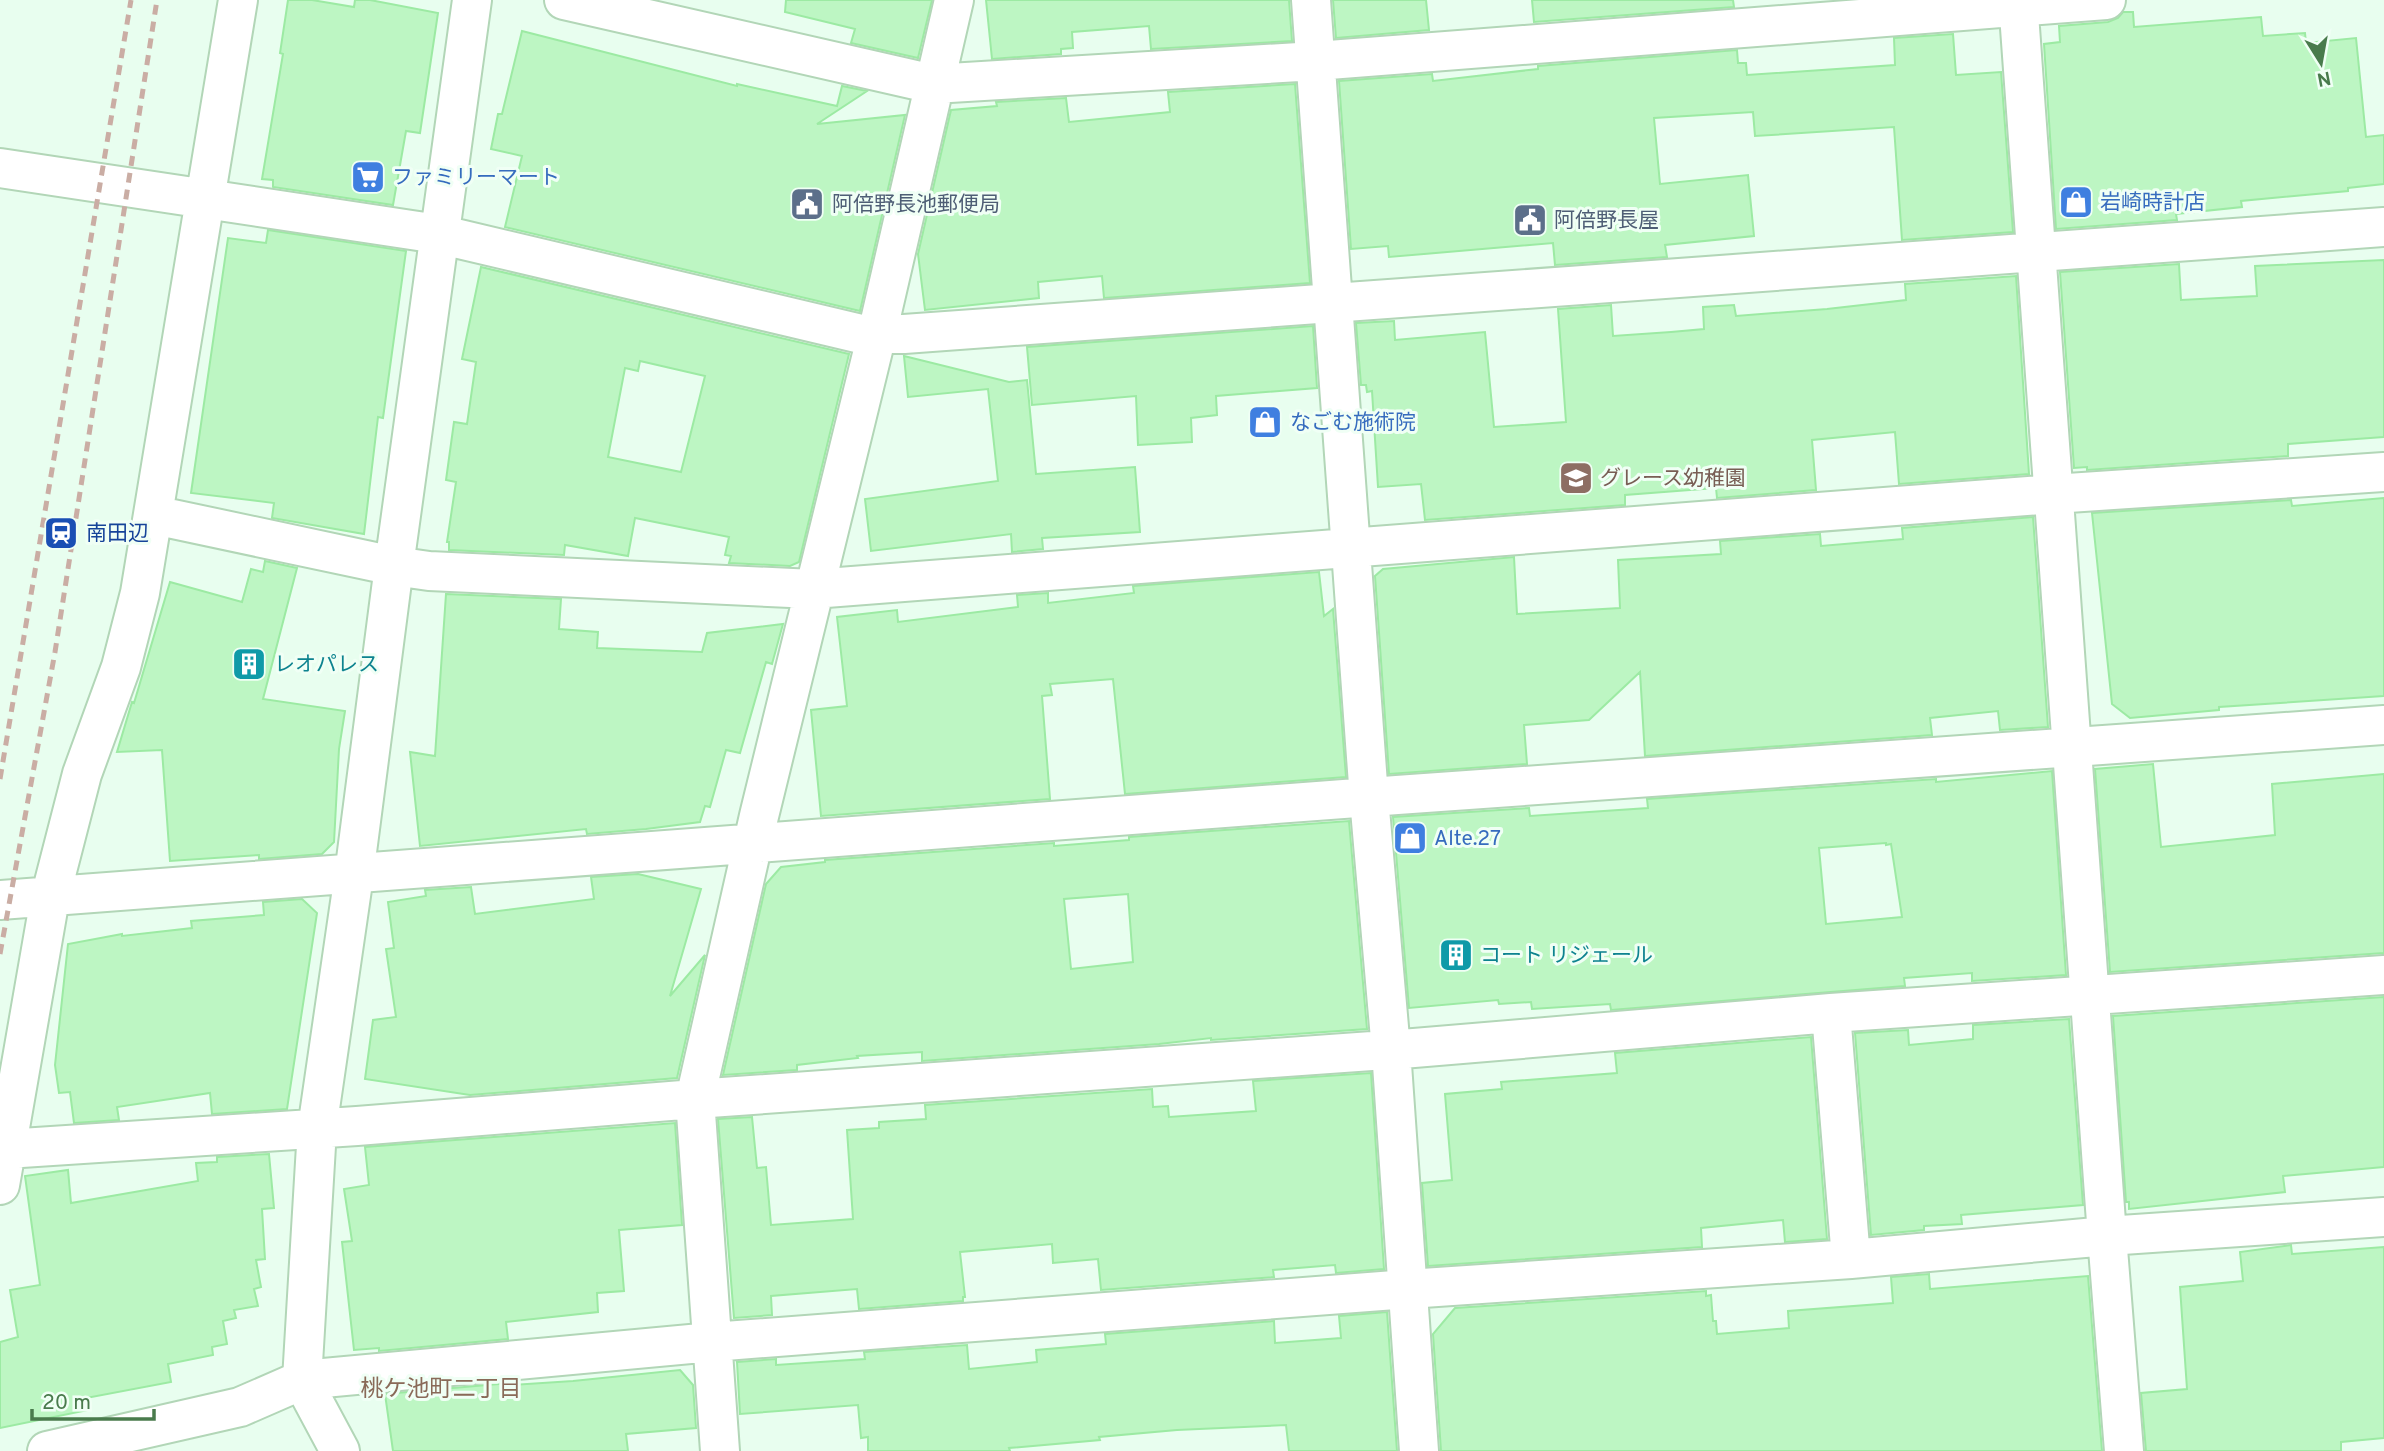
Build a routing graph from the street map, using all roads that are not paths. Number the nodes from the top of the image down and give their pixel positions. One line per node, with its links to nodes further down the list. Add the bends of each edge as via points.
1 (238, 0): 11 (street)
2 (472, 0): 13 (street)
3 (564, 0): 9 (street)
4 (954, 0): 9 (street)
5 (1311, 0): 8 (street)
6 (2106, 0): 7 (street)
7 (2018, 3): 8 (street); 14 (street)
8 (1316, 61): 9 (street); 15 (street)
9 (933, 84): 16 (street)
10 (0, 168): 11 (street)
11 (204, 201): 13 (street); 19 (street)
12 (2384, 227): 14 (street)
13 (439, 234): 16 (street, via 861,334); 21 (street)
14 (2036, 252): 15 (street); 18 (street)
15 (1332, 303): 16 (street); 20 (street)
16 (877, 334): 22 (street)
17 (2384, 472): 18 (street)
18 (2053, 494): 20 (street); 24 (street)
19 (154, 516): 21 (street); 28 (street, via 121,667 82,774)
20 (1352, 548): 22 (street); 25 (street)
21 (394, 566): 22 (street); 27 (street)
22 (813, 589): 26 (street)
23 (2384, 725): 24 (street)
24 (2072, 748): 25 (street); 31 (street)
25 (1368, 798): 26 (street); 33 (street)
26 (753, 844): 27 (street); 34 (street)
27 (354, 875): 28 (street); 35 (street)
28 (50, 898): 29 (street); 36 (street)
29 (0, 900)
30 (2384, 975): 31 (street)
31 (2090, 997): 32 (street); 38 (street)
32 (1832, 1013): 33 (street); 39 (street)
33 (1391, 1049): 34 (street); 40 (street)
34 (695, 1099): 35 (street); 41 (street)
35 (317, 1129): 36 (street); 42 (street)
36 (3, 1167)
37 (2384, 1217): 38 (street)
38 (2107, 1237): 39 (street); 47 (street)
39 (1851, 1259): 40 (street)
40 (1408, 1289): 41 (street); 46 (street)
41 (712, 1342): 42 (street); 45 (street)
42 (302, 1380): 43 (street, via 240,1407); 44 (street)
43 (47, 1451)
44 (340, 1451)
45 (720, 1451)
46 (1419, 1451)
47 (2124, 1451)

